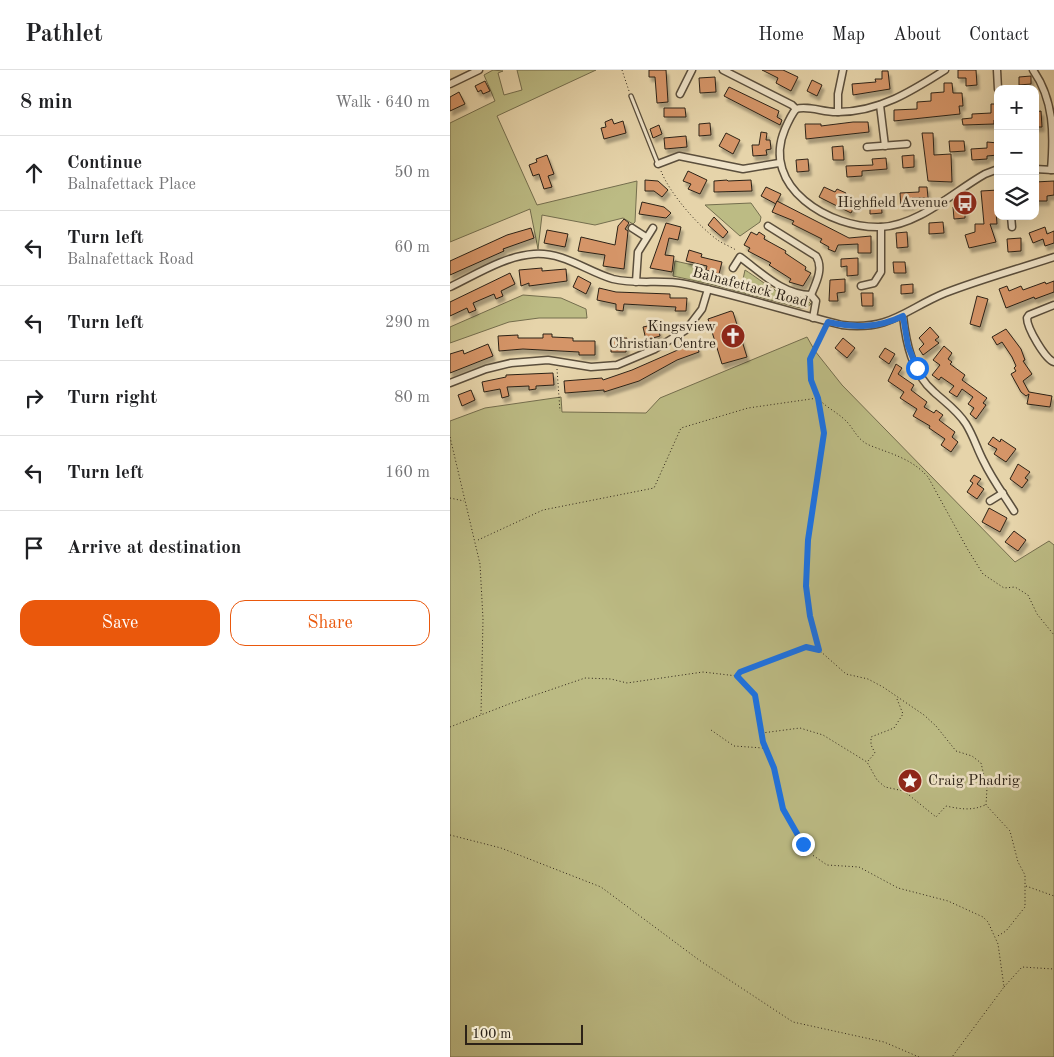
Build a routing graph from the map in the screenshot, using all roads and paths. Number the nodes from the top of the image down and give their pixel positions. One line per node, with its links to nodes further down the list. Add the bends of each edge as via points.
1 (479, 70): 10 (street)
2 (622, 70): 14 (path)
3 (692, 70): 12 (street)
4 (723, 70): 16 (street)
5 (843, 70): 17 (street)
6 (946, 70): 15 (street)
7 (997, 70): 11 (street)
8 (1033, 70): 24 (street, via 1046,92 1052,111)
9 (675, 83): 12 (street)
10 (450, 84)
11 (998, 85)
12 (683, 87): 13 (street)
13 (680, 94)
14 (631, 96): 22 (lane)
15 (880, 105): 17 (street); 19 (street)
16 (796, 109): 17 (street); 21 (street, via 782,136)
17 (838, 112)
18 (907, 144): 19 (street)
19 (885, 146): 20 (street)
20 (867, 147)
21 (779, 163): 22 (street, via 743,169 679,156); 28 (street, via 791,188 810,204 852,224)
22 (658, 164): 33 (path, via 668,186 685,207)
23 (1039, 169): 24 (street)
24 (1052, 170)
25 (994, 171): 28 (street, via 916,217)
26 (1011, 220): 29 (street)
27 (768, 226): 40 (street, via 816,256 820,262)
28 (881, 227): 37 (street, via 881,272 874,283)
29 (1012, 227)
30 (632, 228): 32 (street)
31 (653, 228): 32 (street)
32 (646, 237): 36 (street, via 638,252)
33 (740, 257): 35 (street); 40 (street, via 783,288 800,295)
34 (1054, 257): 42 (street, Balnafettack Road, via 947,292)
35 (733, 268)
36 (636, 282): 38 (street, Balnafettack Road, via 612,278 562,257 536,254 507,260); 39 (street, Balnafettack Road, via 670,282)
37 (860, 286)
38 (450, 287)
39 (708, 289): 43 (street, Balnafettack Road); 45 (street, via 702,309 686,330 655,349 617,365 578,366)
40 (811, 295): 43 (street, via 816,301)
41 (1054, 305): 46 (street, via 1027,318 1046,356)
42 (903, 316): 44 (street, Balnafettack Road, via 863,327); 51 (street, via 908,346 917,368 932,391 960,414 974,437 984,464)
43 (813, 318): 44 (street, Balnafettack Road)
44 (828, 322): 48 (path, via 810,359 811,380)
45 (556, 361): 47 (street, via 498,365); 49 (path)
46 (1054, 362)
47 (450, 383)
48 (818, 398): 56 (path, via 748,408 681,428 654,488 543,510); 57 (path, via 846,420 860,439 908,460 922,471 983,574 1004,588 1015,587 1028,595 1037,614); 58 (path, via 824,433 808,540 806,586)
49 (560, 411)
50 (450, 437): 53 (path)
51 (1003, 493): 54 (street); 55 (street)
52 (450, 498): 53 (path)
53 (465, 501): 61 (path, via 480,564 483,619)
54 (990, 501)
55 (1014, 511)
56 (478, 540)
57 (1054, 636)
58 (819, 650): 59 (path, via 806,647 740,672); 60 (path, via 846,674 868,679)
59 (737, 676): 61 (path, via 703,672 626,683 585,678); 64 (path, via 755,695)
60 (896, 697): 66 (path, via 903,714 894,728 871,736 875,753); 67 (path, via 930,720 956,751 981,763 987,788)
61 (481, 714): 62 (path)
62 (450, 727)
63 (711, 730): 65 (path, via 734,746)
64 (761, 734): 65 (path); 66 (path, via 800,728 824,736)
65 (764, 748): 71 (path, via 774,768 787,819 815,859 828,866 859,867 898,888 972,911 988,922)
66 (867, 762): 67 (path, via 885,787 904,791 936,817 946,806 962,810)
67 (986, 805): 69 (path, via 1010,831 1025,875)
68 (450, 835): 74 (path, via 501,848 601,887 707,966 793,1022 878,1040)
69 (1025, 886): 70 (path); 71 (path, via 1025,907 1006,931)
70 (1054, 896)
71 (995, 937): 73 (path)
72 (1054, 968): 73 (path, via 1022,968)
73 (1004, 987): 75 (path)
74 (919, 1057)
75 (952, 1057)

